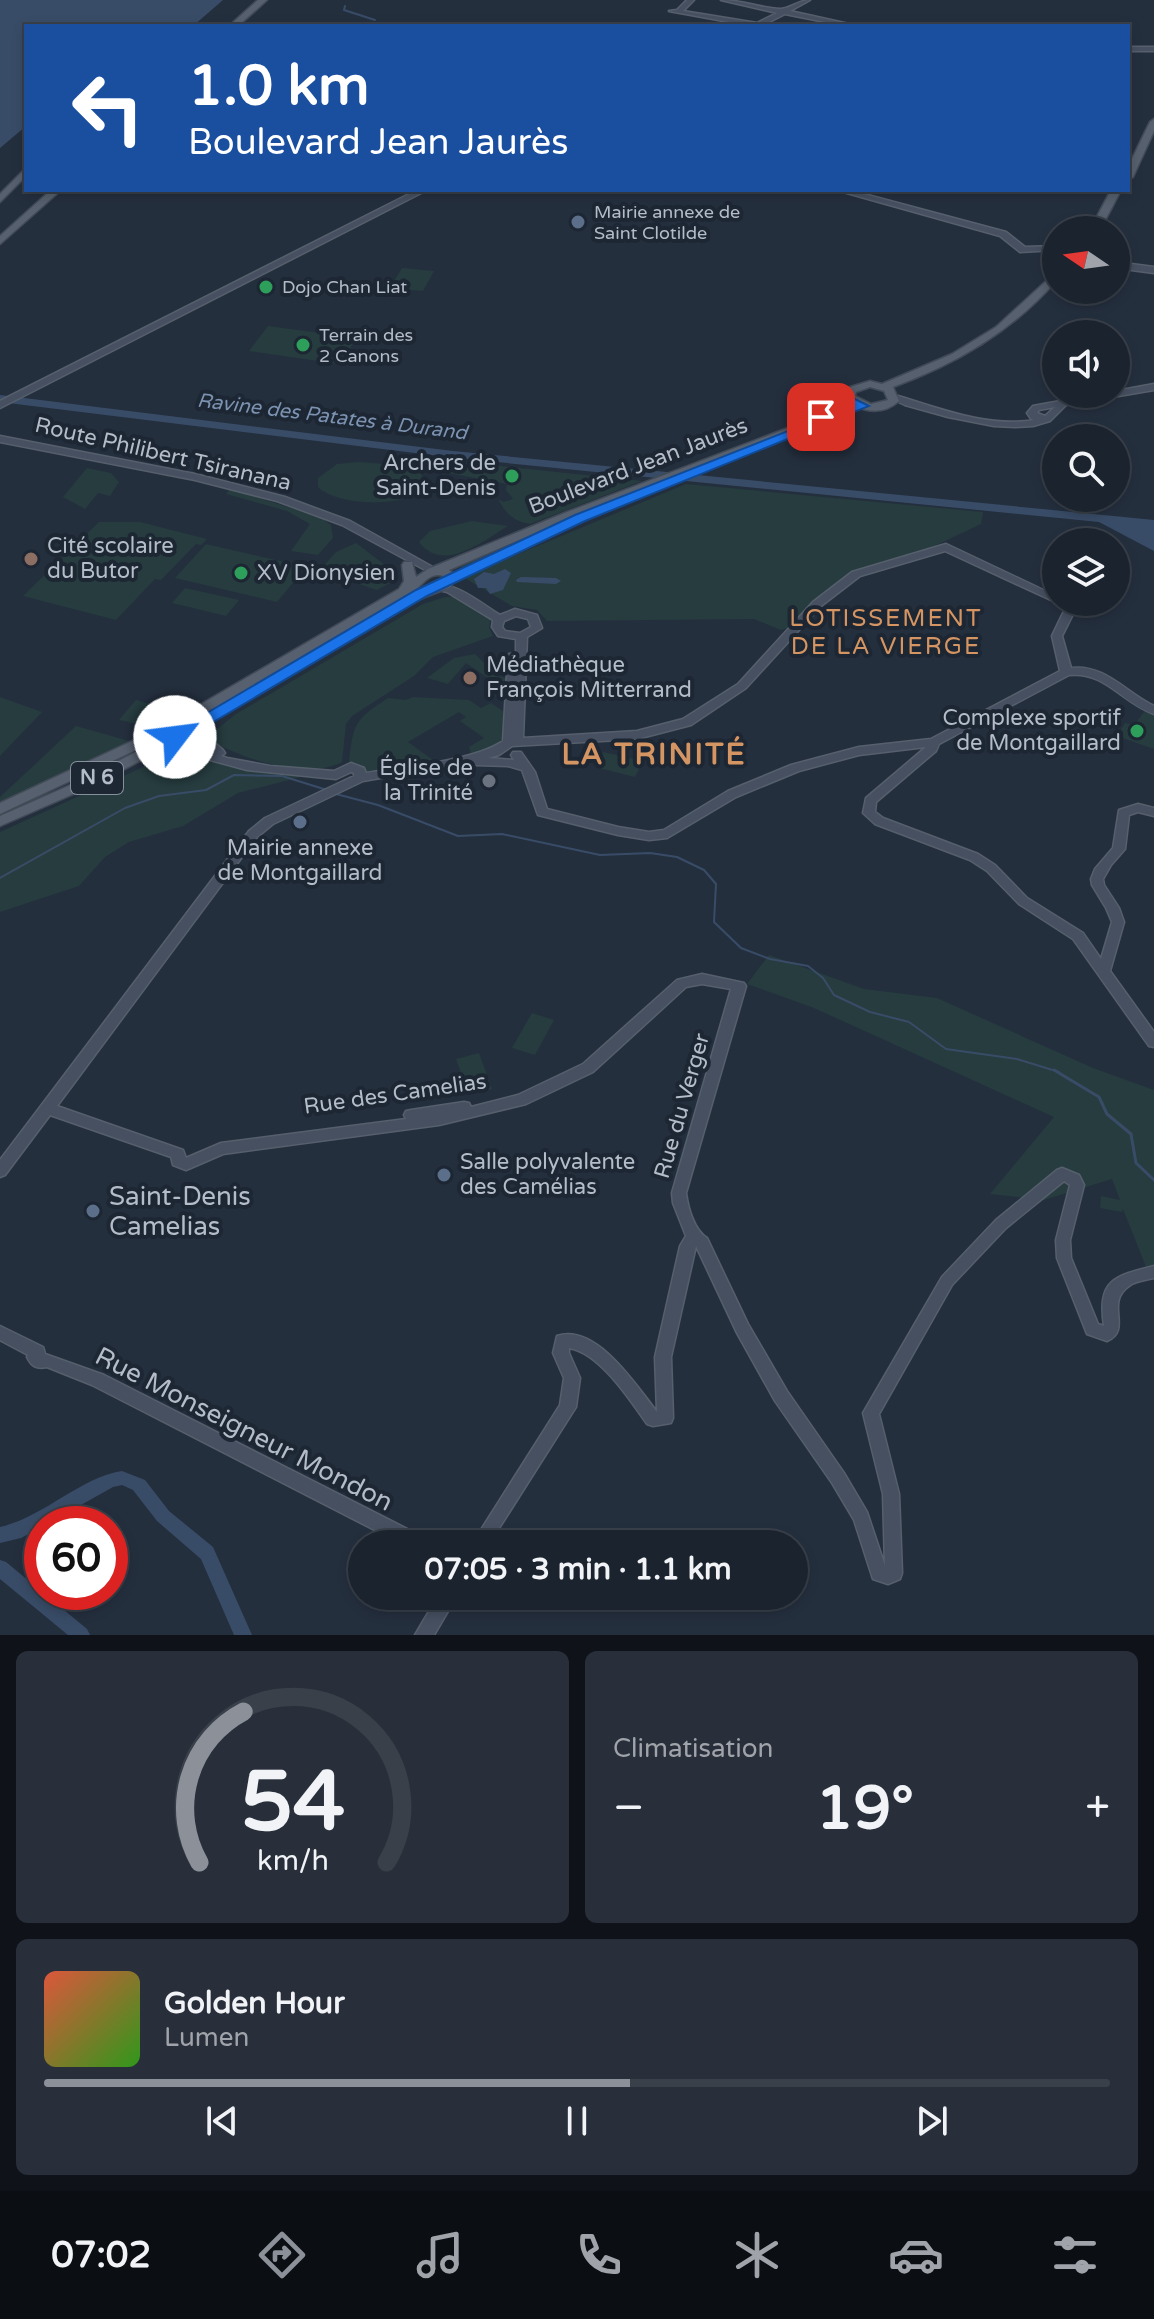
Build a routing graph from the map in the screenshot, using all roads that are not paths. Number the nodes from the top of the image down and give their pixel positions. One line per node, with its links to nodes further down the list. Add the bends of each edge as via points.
1 (263, 0): 9 (main road)
2 (271, 0): 10 (main road)
3 (684, 0): 8 (street)
4 (691, 0): 8 (street)
5 (724, 0): 7 (street)
6 (807, 0): 7 (street)
7 (784, 11): 12 (street); 13 (street)
8 (675, 12): 11 (street)
9 (235, 24)
10 (243, 24)
11 (747, 24)
12 (755, 24)
13 (846, 24)
14 (1151, 48): 15 (street)
15 (1130, 49)
16 (1154, 111): 18 (main road)
17 (1154, 122): 20 (main road)
18 (1130, 161)
19 (24, 173): 26 (main road)
20 (1130, 173)
21 (54, 192): 28 (main road)
22 (411, 192): 35 (street)
23 (419, 192): 35 (street, via 110,352)
24 (847, 192): 29 (street, via 1003,234 1023,250)
25 (1118, 193): 27 (main road)
26 (0, 199)
27 (1106, 216)
28 (0, 241)
29 (1042, 249)
30 (1130, 266): 31 (street)
31 (1154, 269)
32 (1042, 294): 34 (main road, N 6)
33 (1042, 297): 34 (main road, N 6)
34 (1035, 303): 37 (main road, N 6, via 980,346)
35 (94, 354): 38 (street)
36 (1154, 387): 37 (street, via 1048,412 1022,425)
37 (891, 395): 39 (main road, N 6, via 877,408); 39 (main road, N 6, via 856,387 849,393)
38 (7, 401)
39 (858, 404): 43 (main road, Boulevard Jean Jaurès / N 6)
40 (0, 439): 41 (street, Route Philibert Tsiranana, via 195,477)
41 (317, 512): 42 (street, Route Philibert Tsiranana); 43 (street, Route Philibert Tsiranana, via 354,527)
42 (408, 565): 43 (street, Route Philibert Tsiranana); 44 (main road, via 410,581)
43 (436, 579): 44 (main road, Boulevard Jean Jaurès / N 6); 46 (street); 51 (main road, Boulevard Jean Jaurès / N 6)
44 (404, 591): 51 (main road, Boulevard Jean Jaurès / N 6)
45 (1042, 593): 54 (street, via 946,547 861,571 817,604 742,686 687,722 637,735)
46 (504, 616): 48 (street, via 500,631); 48 (street, via 528,614 537,620 537,628)
47 (1067, 616): 49 (street, via 1057,636)
48 (518, 637): 54 (street)
49 (1066, 672): 50 (street, via 1101,674); 53 (street)
50 (1154, 710)
51 (186, 725): 52 (main road, Boulevard Jean Jaurès / N 6); 55 (street)
52 (171, 734): 55 (street); 59 (main road, Boulevard Jean Jaurès / N 6); 61 (main road, Boulevard Jean Jaurès / N 6, via 89,782)
53 (934, 742): 57 (street, via 859,751 795,768 746,786 673,833 655,836 547,815 539,808); 62 (street, via 870,801 871,815 991,868 1023,901 1078,936)
54 (515, 748): 56 (street); 57 (street)
55 (231, 762): 58 (street)
56 (446, 763): 57 (street, via 499,761); 58 (street)
57 (524, 767)
58 (341, 779): 65 (street, via 332,792 253,834)
59 (0, 809)
60 (1154, 812): 62 (street, via 1138,808 1123,813 1119,849 1096,874 1118,922)
61 (0, 821)
62 (1105, 969): 64 (street)
63 (739, 986): 65 (street, Rue des Camelias, via 702,979 682,983 588,1068 521,1100 439,1120 188,1155); 67 (street, Rue du Verger, via 679,1193)
64 (1154, 1042)
65 (47, 1108): 66 (street)
66 (0, 1171)
67 (694, 1237): 68 (street, Rue du Verger, via 702,1242 781,1396 861,1517 879,1573 888,1576 894,1573 895,1557 891,1494 871,1413 947,1281 1001,1224 1062,1174 1077,1185 1063,1240 1064,1258 1092,1329 1107,1334 1112,1329 1109,1299 1118,1285); 71 (street, via 687,1246 663,1357 665,1418 653,1419 617,1371 579,1343 562,1341 561,1353 572,1378 568,1407)
68 (1154, 1272)
69 (0, 1333): 70 (street, Rue Monseigneur Mondon)
70 (392, 1530)
71 (489, 1530)
72 (439, 1610): 73 (street)
73 (424, 1635)

